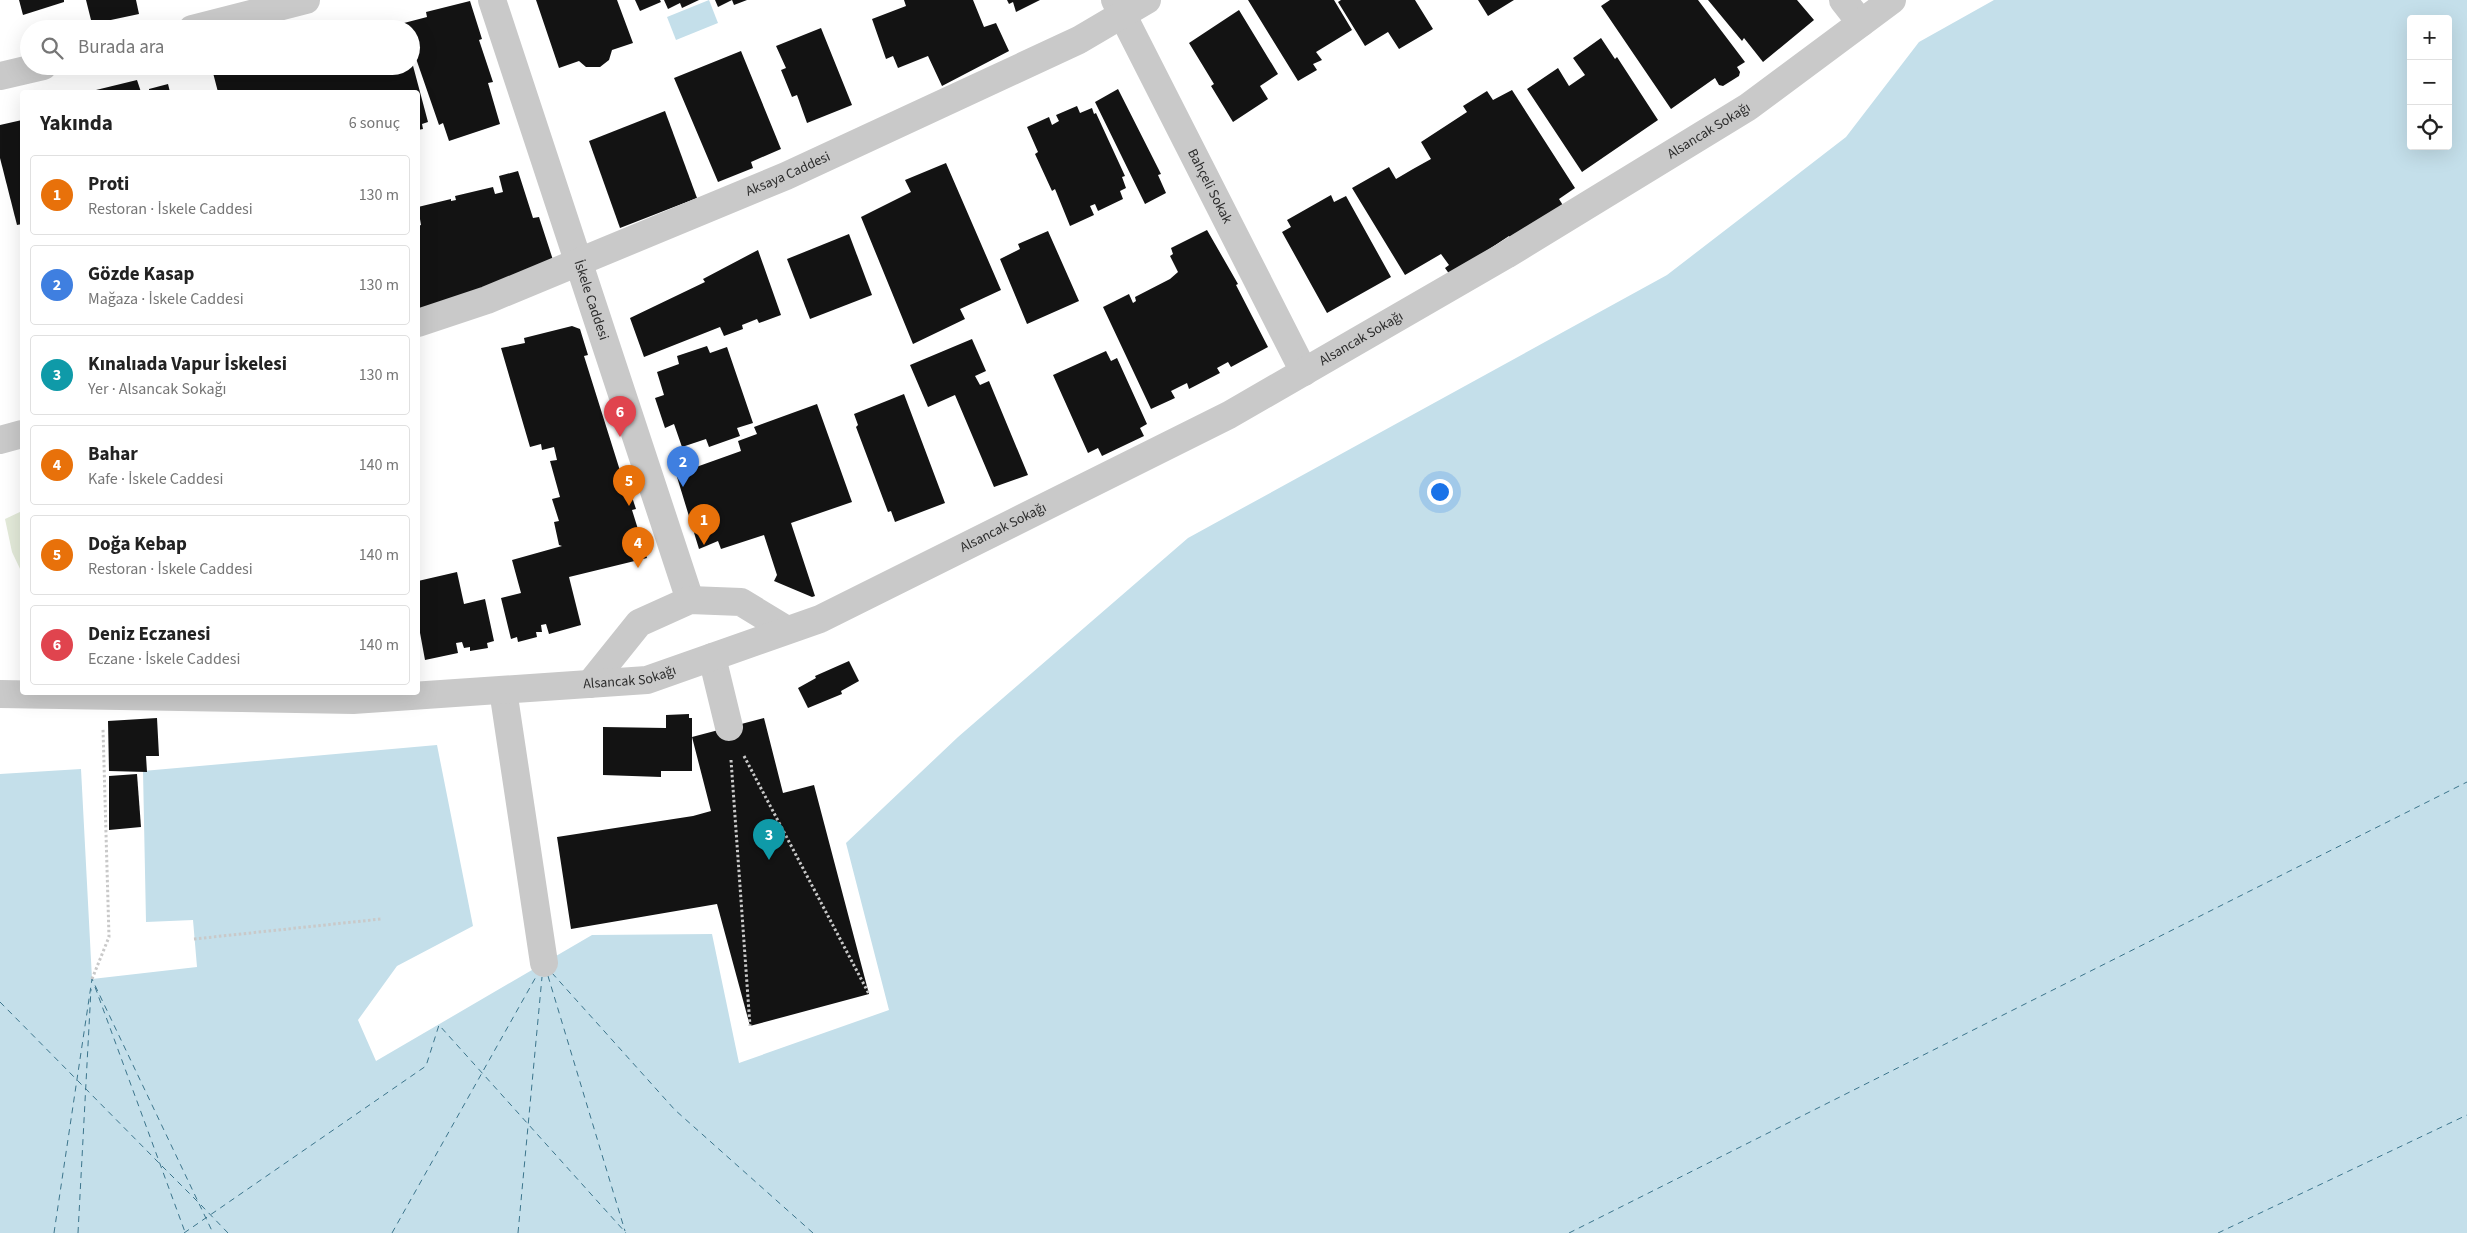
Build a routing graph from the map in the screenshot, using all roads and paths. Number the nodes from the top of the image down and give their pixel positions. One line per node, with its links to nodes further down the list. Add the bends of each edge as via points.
1 (306, 0): 7 (street)
2 (492, 0): 11 (street, İskele Caddesi)
3 (1147, 0): 6 (street, Aksaya Caddesi)
4 (1843, 0): 8 (street)
5 (1892, 0): 8 (street, Alsancak Sokağı)
6 (1119, 7): 11 (street, Aksaya Caddesi, via 1079,40 786,176); 13 (street, Bahçeli Sokak)
7 (227, 20)
8 (1861, 23): 13 (street, Alsancak Sokağı, via 1748,107 1506,255)
9 (20, 71): 10 (street)
10 (0, 76)
11 (578, 262): 12 (street, Aksaya Caddesi, via 486,300); 16 (street, İskele Caddesi)
12 (420, 322)
13 (1304, 372): 17 (street, Alsancak Sokağı, via 1229,415 820,618)
14 (20, 435): 15 (street)
15 (0, 440)
16 (690, 600): 17 (street, via 742,602); 19 (street, via 639,623)
17 (787, 630): 18 (street, Alsancak Sokağı)
18 (712, 657): 19 (street, Alsancak Sokağı, via 647,680); 25 (street)
19 (590, 684): 20 (street, Alsancak Sokağı)
20 (503, 690): 24 (street, Alsancak Sokağı, via 353,700); 28 (street)
21 (0, 694): 22 (street, Alsancak Sokağı)
22 (20, 694)
23 (51, 695): 24 (street, Alsancak Sokağı)
24 (102, 696): 29 (path, via 109,937)
25 (729, 727): 30 (path); 31 (path)
26 (381, 918): 27 (path)
27 (194, 938)
28 (544, 963)
29 (92, 979)
30 (870, 994)
31 (750, 1026)

